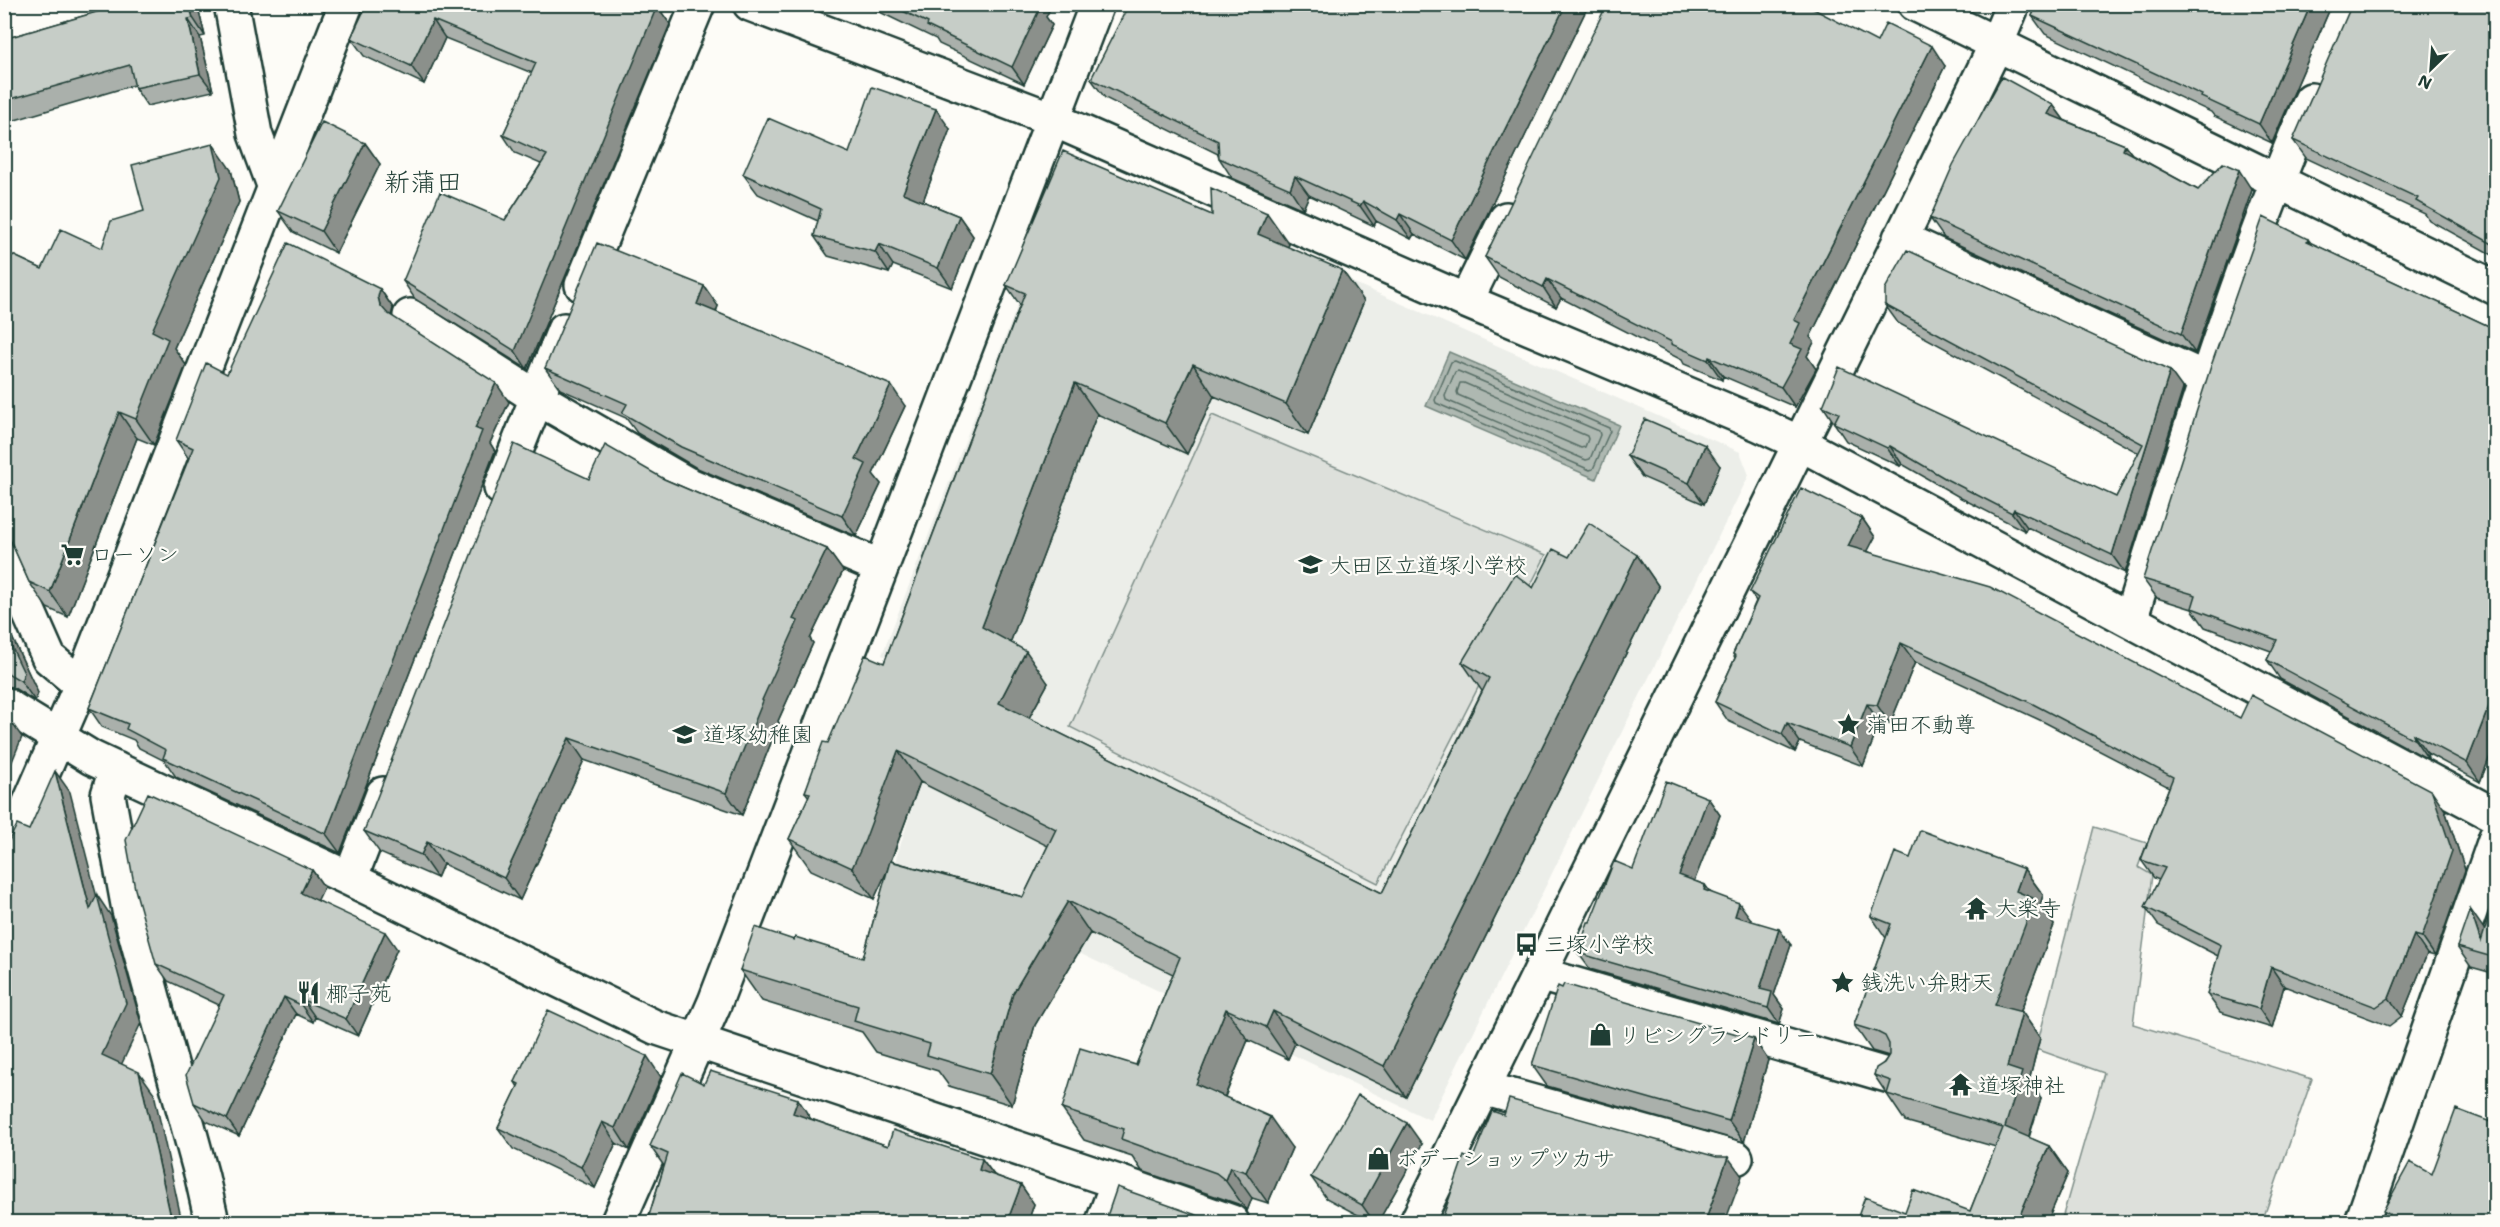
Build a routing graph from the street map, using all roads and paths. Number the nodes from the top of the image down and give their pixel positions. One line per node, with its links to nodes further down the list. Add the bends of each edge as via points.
1 (231, 4): 12 (street, via 255,134)
2 (346, 4): 12 (street)
3 (698, 4): 19 (street)
4 (750, 4): 10 (street)
5 (1096, 4): 10 (street)
6 (1915, 4): 8 (street)
7 (2013, 4): 8 (street)
8 (1996, 45): 11 (street); 14 (street)
9 (2321, 78): 11 (street)
10 (1052, 119): 16 (street); 23 (street)
11 (2275, 182): 15 (street); 18 (street)
12 (275, 188): 25 (street)
13 (1518, 195): 16 (street)
14 (1900, 238): 18 (street); 20 (street)
15 (2496, 288)
16 (1466, 301): 20 (street)
17 (410, 316): 19 (street)
18 (2206, 379): 24 (street)
19 (536, 397): 21 (street); 23 (street, via 687,484)
20 (1799, 443): 24 (street); 34 (street)
21 (489, 517)
22 (4, 556): 25 (street, via 49,658)
23 (881, 567): 35 (street)
24 (2130, 620): 30 (street)
25 (81, 686): 27 (street)
26 (4, 704): 27 (street)
27 (60, 738): 28 (street); 32 (street)
28 (116, 769): 33 (street); 40 (street, via 108,795 129,910)
29 (392, 769): 33 (street)
30 (2496, 816)
31 (2496, 837): 45 (street)
32 (4, 862)
33 (350, 879): 35 (street, via 634,1017)
34 (1539, 974): 36 (street); 37 (street)
35 (698, 1042): 39 (street); 41 (street)
36 (1890, 1076)
37 (1483, 1088): 38 (street); 44 (street)
38 (1736, 1158)
39 (1118, 1182): 42 (street); 43 (street)
40 (212, 1222)
41 (618, 1222)
42 (1103, 1222)
43 (1232, 1222)
44 (1417, 1222)
45 (2362, 1222)

